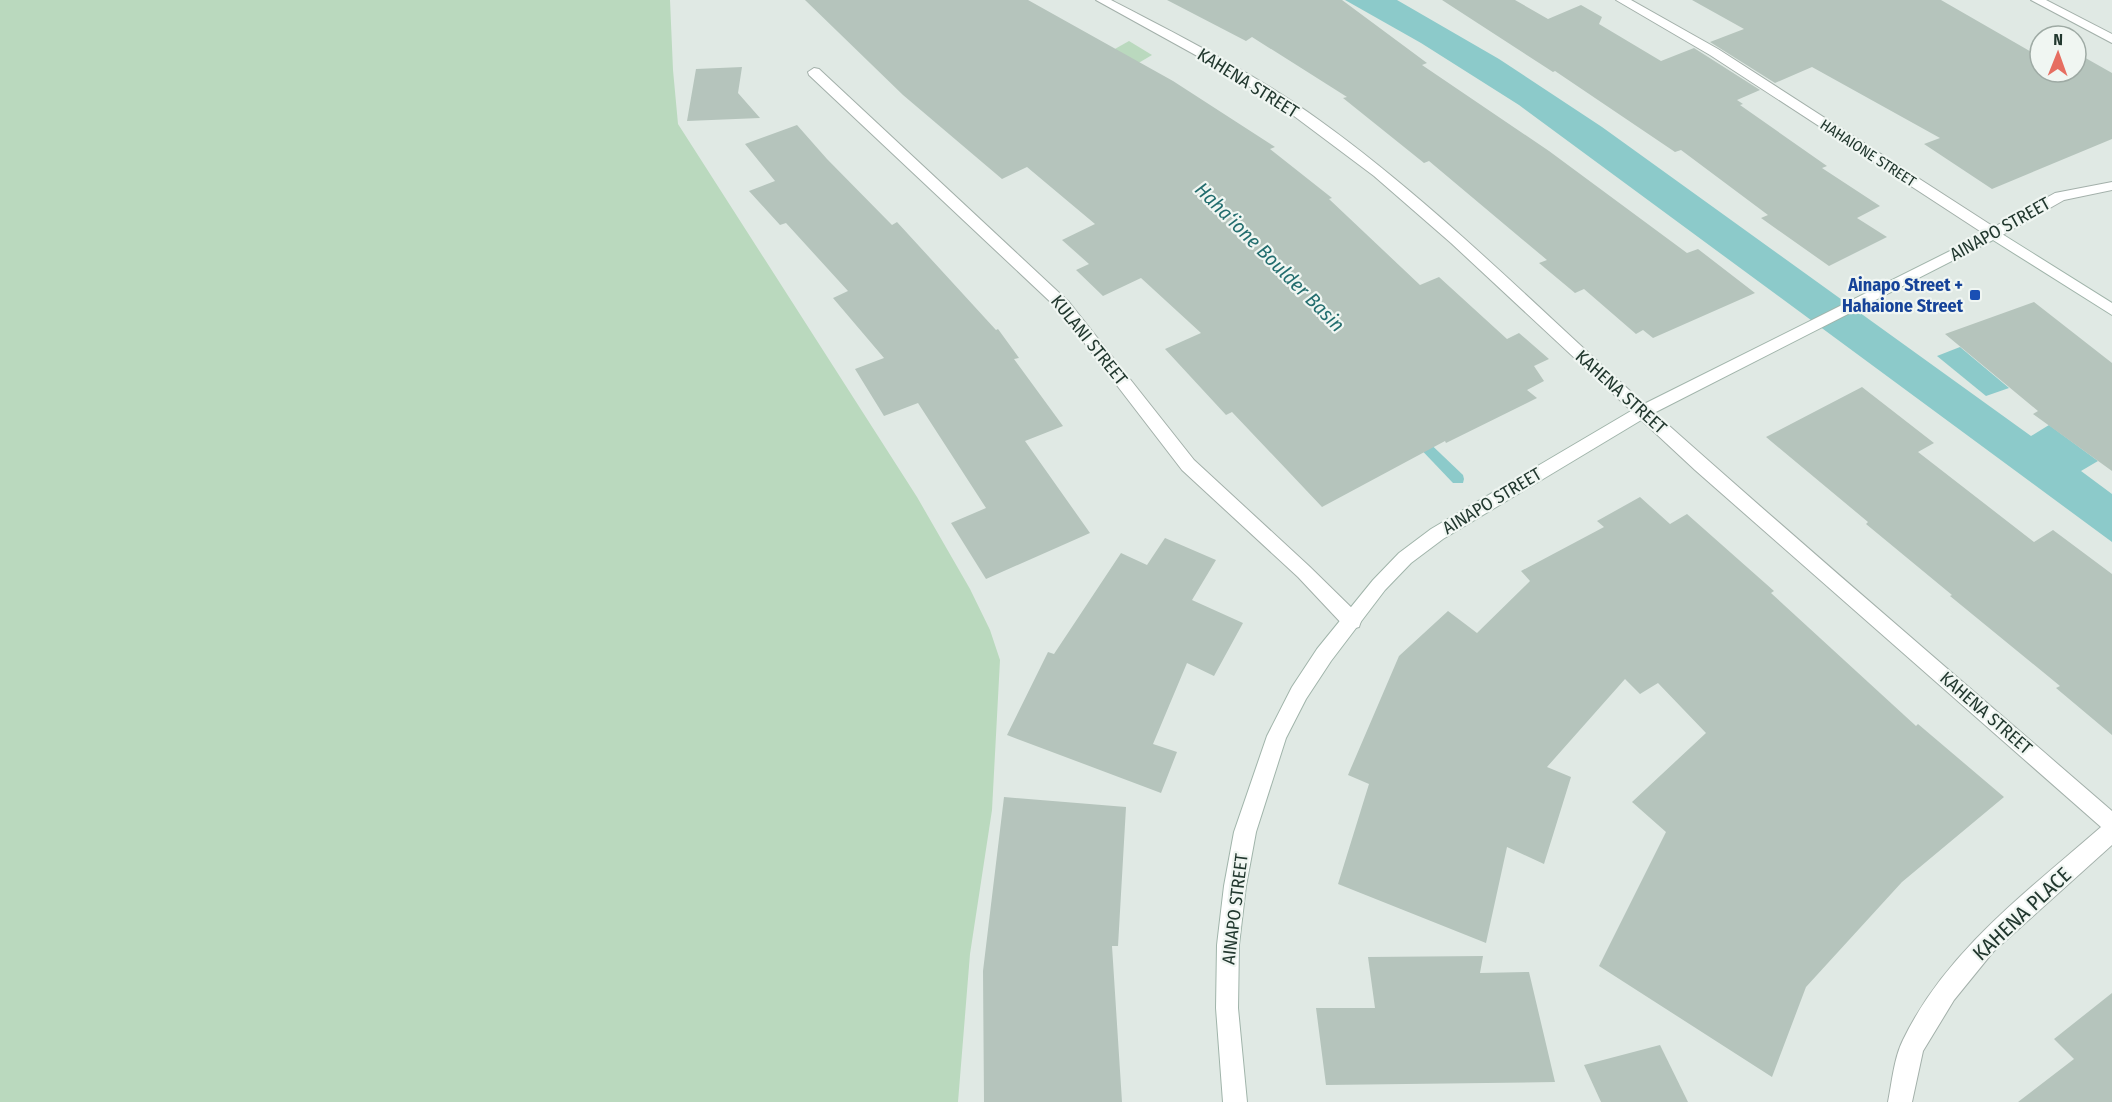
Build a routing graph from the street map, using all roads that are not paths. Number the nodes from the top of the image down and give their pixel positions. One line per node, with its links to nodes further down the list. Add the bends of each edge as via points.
1 (1102, 0): 9 (street, KAHENA STREET, via 1251,83 1338,139 1412,199)
2 (1622, 0): 7 (street, HAHAIONE STREET, via 1714,52)
3 (2037, 0): 4 (street)
4 (2112, 39)
5 (814, 72): 10 (street, KULANI STREET, via 1065,306 1188,465)
6 (2112, 186): 7 (street, AINAPO STREET, via 2060,196)
7 (1994, 234): 8 (street, HAHAIONE STREET); 9 (street, AINAPO STREET)
8 (2112, 310)
9 (1642, 412): 10 (street, AINAPO STREET, via 1437,534 1379,585); 11 (street, KAHENA STREET)
10 (1352, 621): 13 (street, AINAPO STREET, via 1299,693 1277,736 1245,832 1228,945 1227,1008)
11 (2112, 824)
12 (2112, 831): 14 (street, KAHENA PLACE, via 1985,944 1946,992 1912,1047)
13 (1235, 1102)
14 (1900, 1102)

